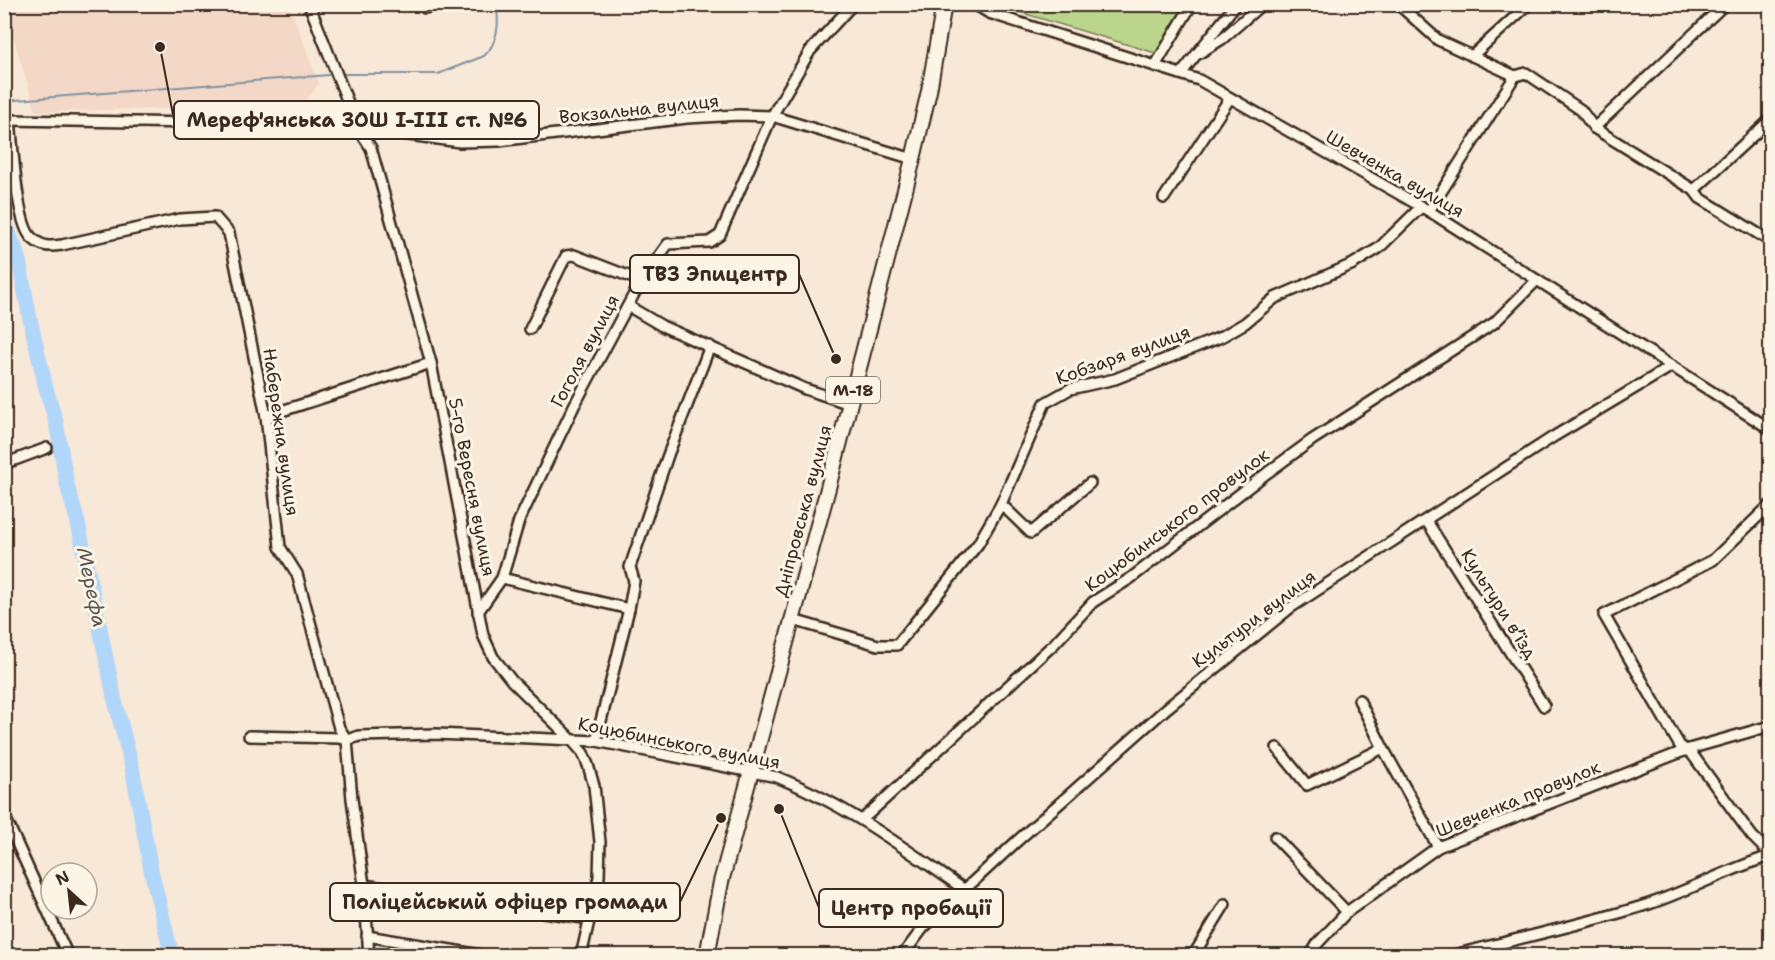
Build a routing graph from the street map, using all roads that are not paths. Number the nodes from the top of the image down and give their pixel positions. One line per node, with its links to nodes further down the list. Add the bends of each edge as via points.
1 (309, 4): 23 (street, 5-го Вересня вулиця)
2 (464, 4): 12 (street)
3 (853, 4): 20 (street, via 810,51)
4 (944, 4): 25 (highway, Дніпровська вулиця / М-18)
5 (974, 4): 16 (street, Шевченка вулиця, via 989,13)
6 (1191, 4): 16 (street)
7 (1236, 4): 14 (street)
8 (1262, 4): 14 (street, via 1222,39)
9 (1398, 4): 15 (street, via 1438,40)
10 (1529, 4): 15 (street)
11 (1725, 4): 24 (street)
12 (443, 5): 13 (street)
13 (425, 8)
14 (1195, 56): 17 (street)
15 (1472, 56): 18 (street)
16 (1155, 66): 17 (street, Шевченка вулиця)
17 (1181, 74): 19 (street, Шевченка вулиця)
18 (1515, 76): 24 (street, via 1526,73 1581,110); 28 (street, Кобзаря вулиця)
19 (1230, 98): 27 (street); 28 (street, Шевченка вулиця)
20 (772, 116): 23 (street, Вокзальна вулиця, via 687,118 499,141 460,142); 25 (street, Вокзальна вулиця); 31 (street, Гоголя вулиця, via 720,235 709,242 668,244)
21 (7, 120): 23 (street, Вокзальна вулиця); 38 (street, Набережна вулиця, via 18,201 30,237 46,247 180,219 215,217 229,233)
22 (1770, 120): 26 (street)
23 (358, 128): 35 (street, 5-го Вересня вулиця, via 371,148)
24 (1594, 128): 26 (street)
25 (913, 159): 37 (highway, Дніпровська вулиця / М-18)
26 (1694, 190): 29 (street, via 1700,198)
27 (1164, 198)
28 (1425, 209): 30 (street, Шевченка вулиця); 43 (street, Кобзаря вулиця, via 1379,248 1353,264 1275,298 1221,337 1115,379 1070,389 1045,403)
29 (1770, 241)
30 (1537, 280): 36 (street, Шевченка вулиця); 62 (street, Коцюбинського провулок, via 1494,323 1266,472 1131,578 1093,602 1053,644)
31 (641, 281): 32 (street, Гоголя вулиця); 33 (street, via 574,255 566,256)
32 (628, 306): 34 (street, via 662,326); 46 (street, Гоголя вулиця, via 519,521)
33 (530, 329)
34 (710, 346): 37 (street, via 805,389); 47 (street, via 630,567 634,581)
35 (431, 363): 38 (street); 48 (street, 5-го Вересня вулиця)
36 (1672, 366): 39 (street, Шевченка вулиця); 45 (street, Культури вулиця)
37 (850, 404): 49 (highway, Дніпровська вулиця / М-18)
38 (266, 416): 55 (street, Набережна вулиця, via 280,547 297,574 339,728)
39 (1770, 429)
40 (47, 448): 41 (street)
41 (4, 464)
42 (1090, 483): 43 (street, via 1031,533)
43 (1000, 504): 49 (street, Кобзаря вулиця, via 978,544 897,645 878,645)
44 (1770, 505): 59 (street, via 1713,560 1604,615 1680,746)
45 (1426, 520): 51 (street, Культури в’їзд); 67 (street, Культури вулиця, via 1281,615 1167,708)
46 (502, 578): 47 (street); 48 (street, Гоголя вулиця)
47 (629, 609): 56 (street)
48 (478, 612): 54 (street, 5-го Вересня вулиця, via 493,657)
49 (793, 620): 60 (highway, Дніпровська вулиця / М-18)
50 (1359, 700): 58 (street)
51 (1544, 706)
52 (1770, 726): 59 (street, Шевченка провулок)
53 (249, 736): 55 (street, Коцюбинського вулиця)
54 (570, 738): 55 (street, Коцюбинського вулиця, via 436,734 359,736); 56 (street, Коцюбинського вулиця); 70 (street, 5-го Вересня вулиця, via 583,753 594,786 599,877)
55 (347, 740): 66 (street, Набережна вулиця)
56 (596, 741): 60 (street, Коцюбинського вулиця)
57 (1277, 748): 58 (street, via 1307,785)
58 (1383, 748): 64 (street)
59 (1686, 750): 64 (street, Шевченка провулок); 65 (street)
60 (751, 772): 62 (street, Коцюбинського вулиця, via 804,788); 76 (highway, Дніпровська вулиця / М-18, via 721,882)
61 (4, 815): 72 (street)
62 (863, 819): 67 (street, Коцюбинського вулиця)
63 (1275, 837): 69 (street)
64 (1438, 847): 69 (street, Шевченка провулок)
65 (1770, 855): 80 (street, via 1646,905)
66 (364, 885): 70 (street); 71 (street, Набережна вулиця)
67 (964, 890): 77 (street, Культури вулиця, via 923,928)
68 (1225, 904): 78 (street)
69 (1347, 912): 79 (street, Шевченка провулок)
70 (590, 919): 75 (street, 5-го Вересня вулиця)
71 (367, 936): 73 (street, Набережна вулиця); 74 (street)
72 (68, 956)
73 (369, 956)
74 (487, 956)
75 (581, 956)
76 (707, 956)
77 (902, 956)
78 (1192, 956)
79 (1310, 956)
80 (1450, 956)

